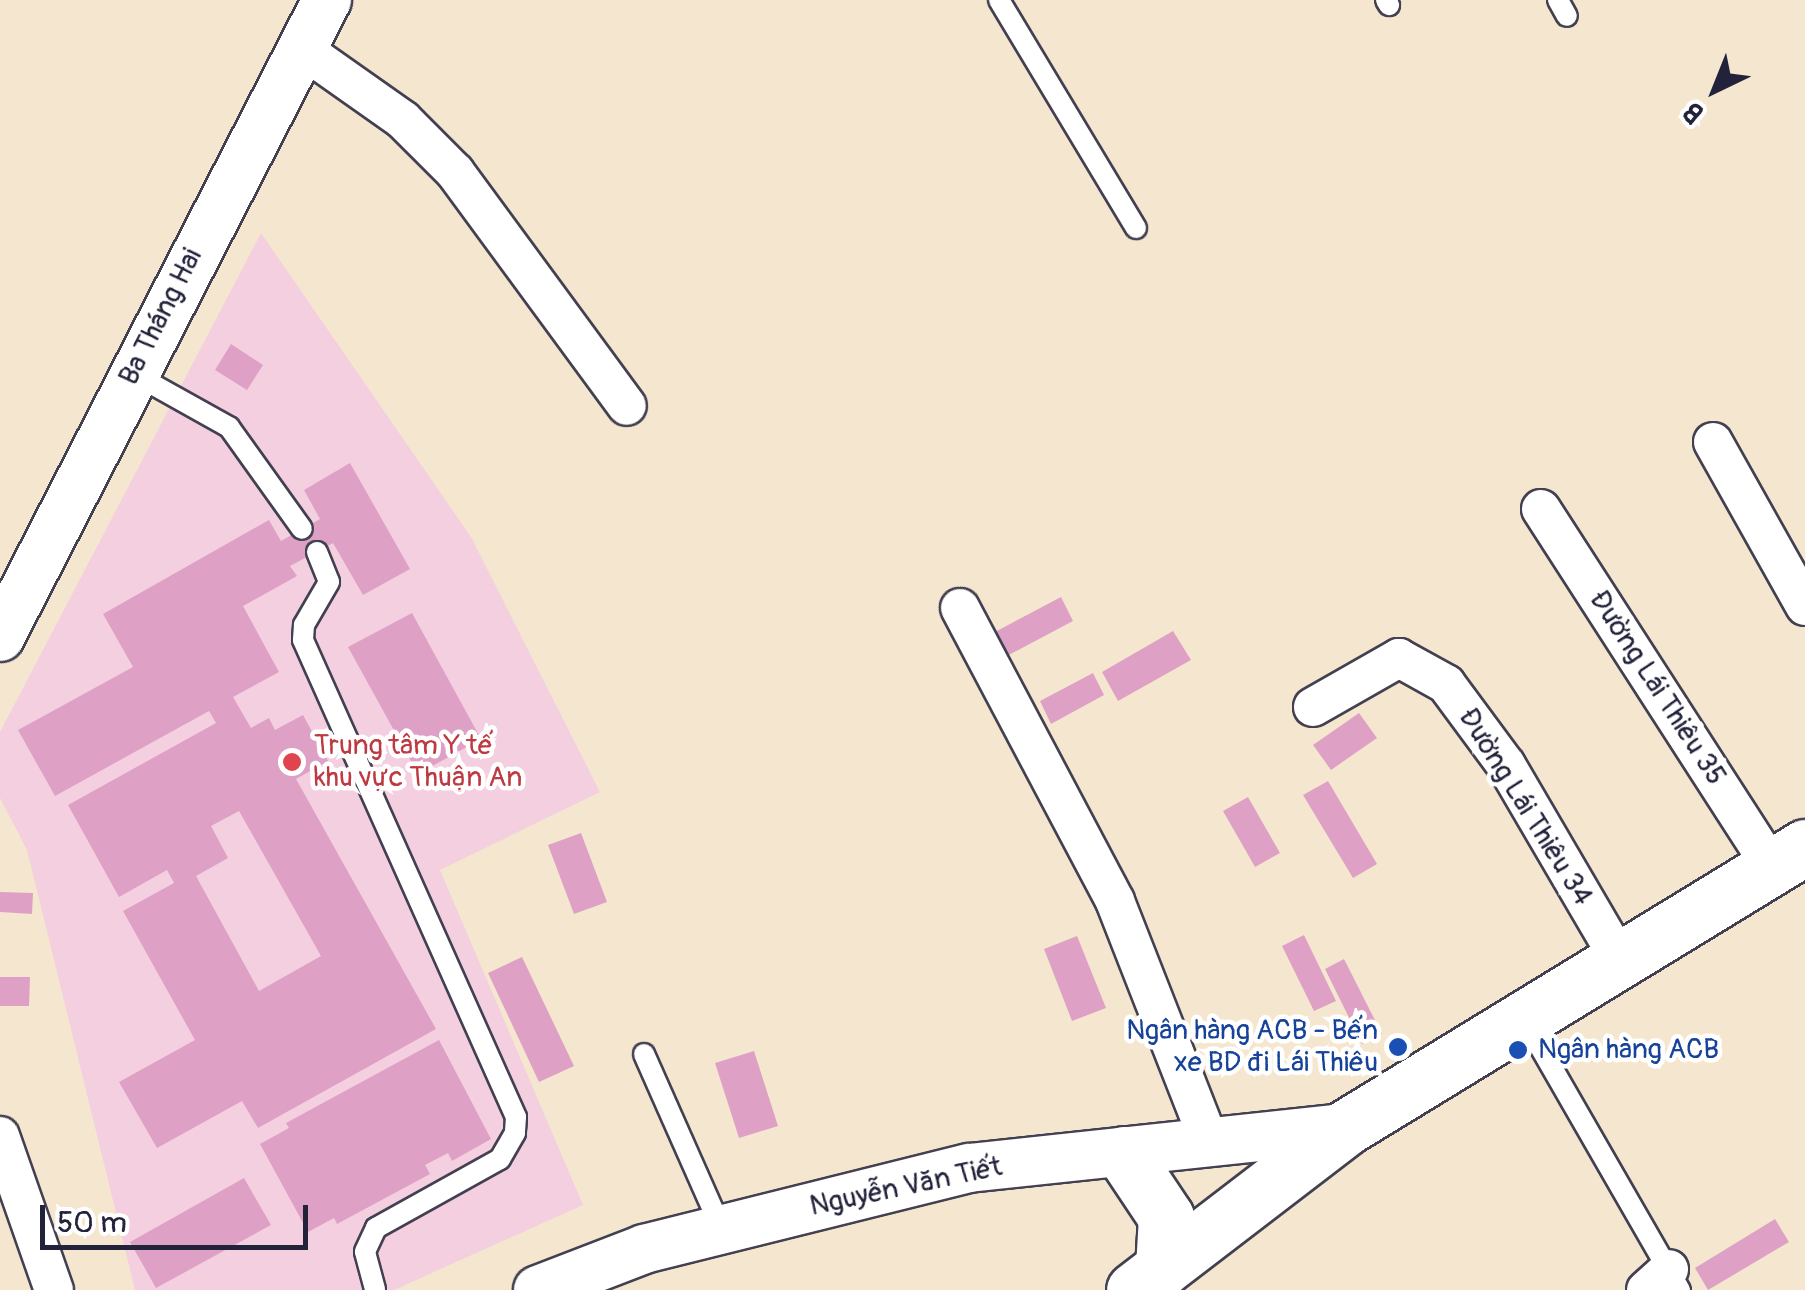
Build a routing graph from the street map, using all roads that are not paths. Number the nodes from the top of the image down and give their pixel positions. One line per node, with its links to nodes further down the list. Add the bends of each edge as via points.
1 (327, 0): 3 (street, Ba Tháng Hai)
2 (999, 0): 4 (lane)
3 (301, 48): 5 (street, Ba Tháng Hai); 6 (street, via 403,120 455,172)
4 (1136, 228)
5 (132, 373): 9 (lane, via 229,427); 13 (street, Ba Tháng Hai)
6 (627, 406)
7 (1713, 442): 11 (street)
8 (1541, 509): 15 (street, Đường Lái Thiêu 35)
9 (302, 529)
10 (317, 552): 27 (lane, via 329,582 304,625 303,640 516,1117 516,1133 500,1159 376,1228 364,1252)
11 (1805, 606)
12 (960, 608): 21 (street, via 1115,902)
13 (0, 637)
14 (1312, 707): 16 (street, Đường Lái Thiêu 34, via 1399,658 1446,684 1506,765)
15 (1789, 857): 16 (main road)
16 (1620, 960): 17 (main road)
17 (1524, 1019): 19 (main road); 25 (lane)
18 (644, 1054): 23 (lane)
19 (1345, 1128): 21 (street, Nguyễn Văn Tiết); 24 (main road)
20 (0, 1136): 26 (street)
21 (1210, 1144): 22 (street, Nguyễn Văn Tiết)
22 (1124, 1154): 23 (street, Nguyễn Văn Tiết, via 969,1168); 24 (main road, via 1166,1217)
23 (722, 1230): 28 (street, Nguyễn Văn Tiết, via 644,1249)
24 (1149, 1279)
25 (1665, 1283)
26 (54, 1290)
27 (375, 1290)
28 (538, 1290)

